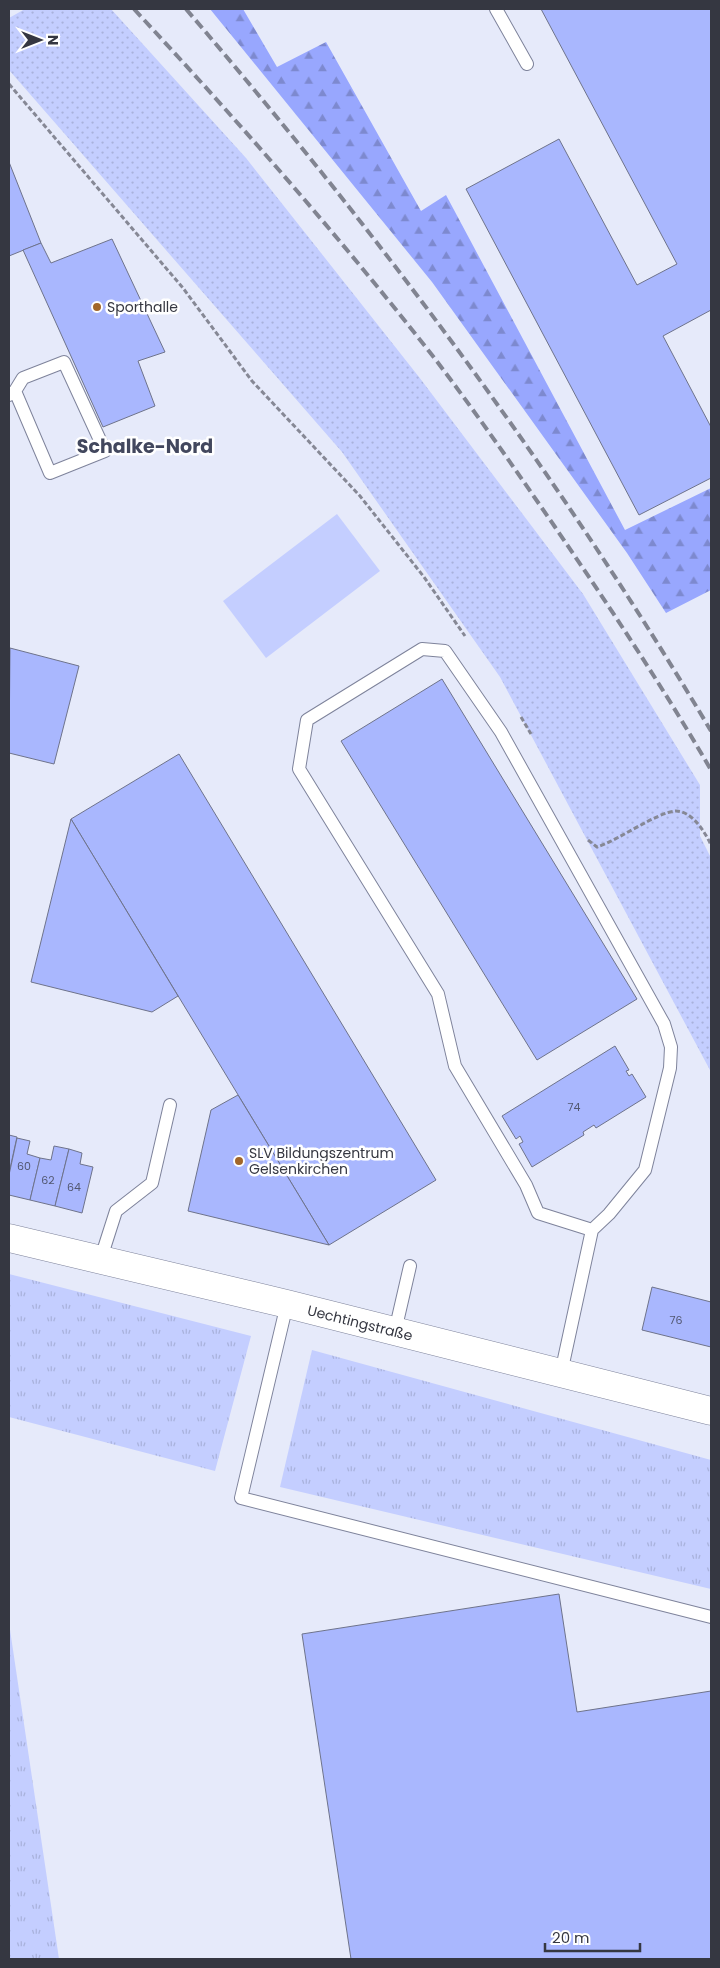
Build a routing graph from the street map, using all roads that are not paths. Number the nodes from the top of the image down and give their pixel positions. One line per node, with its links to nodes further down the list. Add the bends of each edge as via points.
1 (496, 9): 2 (lane)
2 (527, 64)
3 (12, 393): 3 (lane, via 50,473 104,451 64,362 23,378)
4 (170, 1105): 7 (lane, via 152,1183 116,1211)
5 (592, 1230): 5 (lane, via 645,1170 670,1068 671,1047 664,1024 501,732 445,651 422,649 307,720 299,769 438,994 455,1066 526,1185 538,1213); 11 (lane)
6 (9, 1238): 7 (street, Uechtingstraße)
7 (100, 1261): 9 (street, Uechtingstraße)
8 (410, 1266): 10 (lane)
9 (286, 1304): 10 (street, Uechtingstraße); 13 (lane, via 241,1498)
10 (395, 1331): 11 (street, Uechtingstraße)
11 (561, 1373): 12 (street, Uechtingstraße)
12 (711, 1411)
13 (711, 1617)

